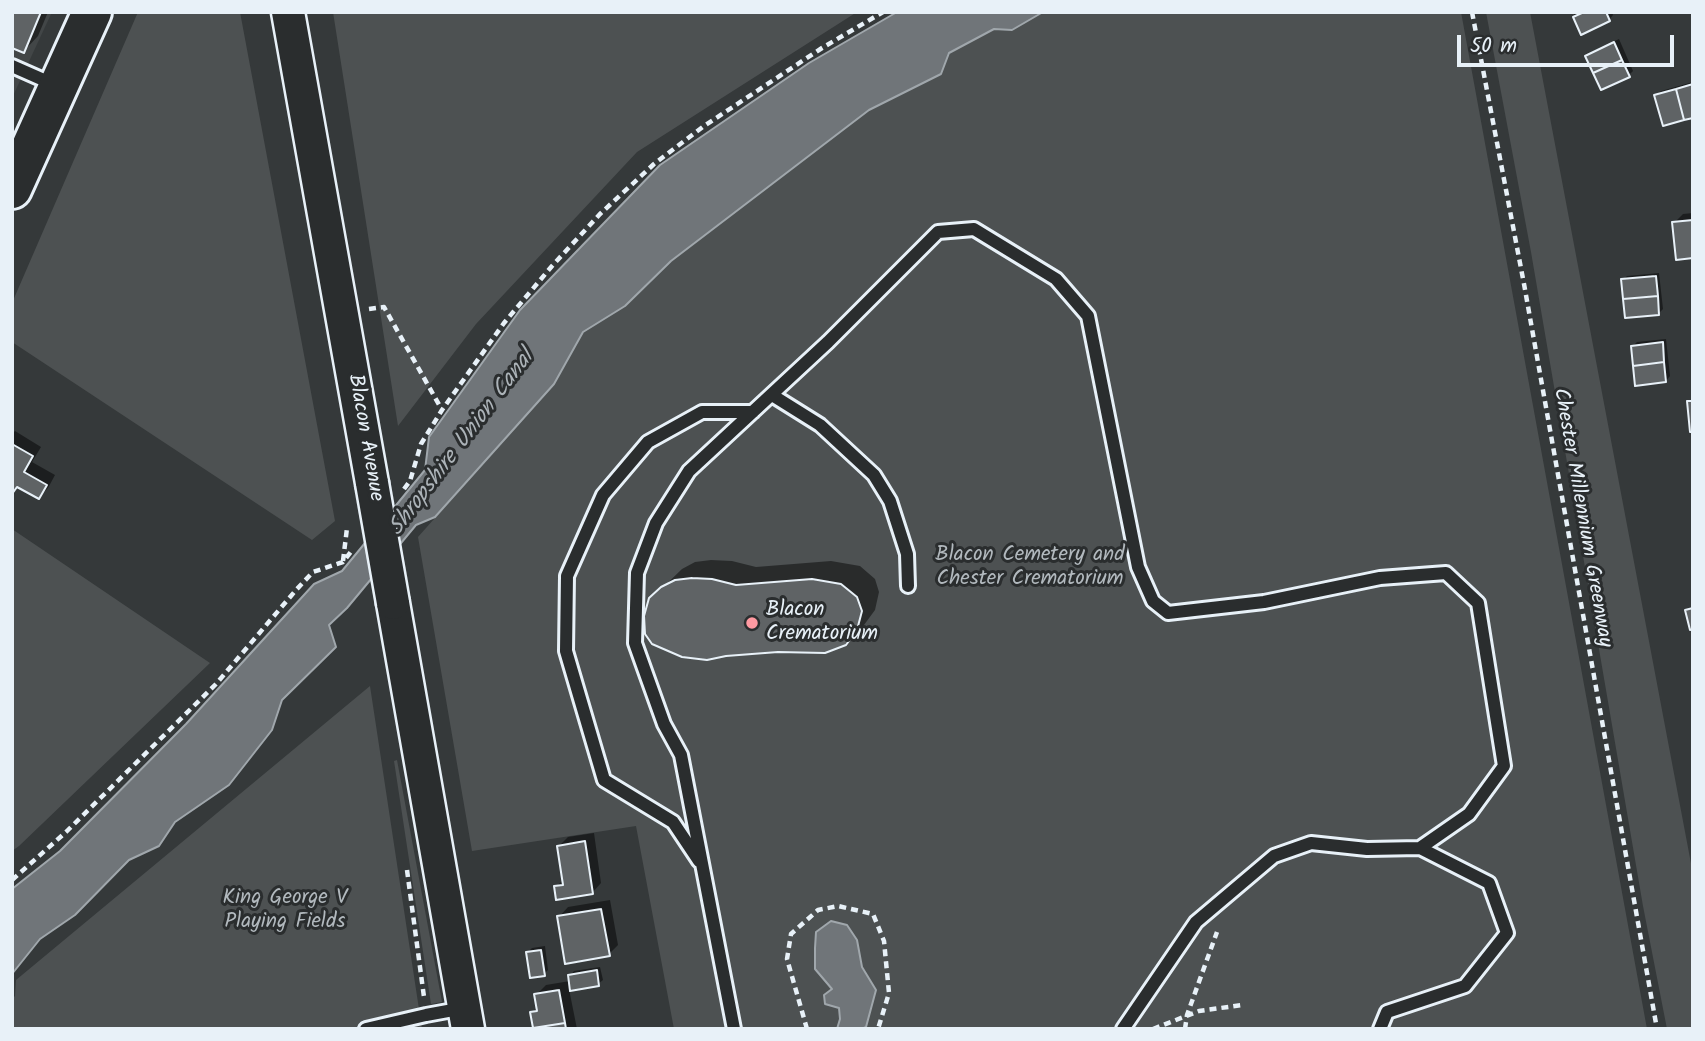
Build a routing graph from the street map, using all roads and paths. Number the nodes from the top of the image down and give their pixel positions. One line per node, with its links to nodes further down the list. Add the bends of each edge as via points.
1 (92, 12): 6 (main road)
2 (288, 12): 8 (street, Blacon Avenue)
3 (883, 12): 10 (path, via 811,55 654,164 552,266 504,323)
4 (1472, 12): 30 (path, Chester Millennium Greenway)
5 (12, 66): 6 (lane)
6 (58, 87): 7 (main road)
7 (12, 189)
8 (343, 320): 10 (path, via 384,307); 21 (street, Blacon Avenue, bridge)
9 (772, 395): 11 (lane); 14 (lane, via 820,425 874,475 890,501 907,554); 15 (lane, via 937,232 974,229 1056,279 1088,316 1138,567 1153,601 1167,613 1264,602 1380,578 1446,573 1478,603 1504,766 1469,814)
10 (442, 410): 12 (path, via 421,444 410,481)
11 (753, 412): 16 (lane, via 689,471 656,523 637,573 635,643 664,724 681,755); 16 (lane, via 702,412 648,442 603,495 568,576 566,651 604,780 673,822)
12 (402, 491)
13 (360, 542): 17 (path, via 343,562 313,572 216,684)
14 (908, 586)
15 (1420, 848): 26 (lane, via 1311,843 1274,856 1196,922); 29 (lane, via 1489,883 1507,933 1465,986 1387,1012)
16 (703, 867): 23 (lane)
17 (12, 880)
18 (1218, 928): 20 (path)
19 (1242, 1005): 20 (path)
20 (1188, 1015): 27 (path); 28 (path)
21 (466, 1019): 22 (lane, via 426,1015)
22 (366, 1029)
23 (734, 1029)
24 (807, 1029): 25 (path, via 787,959 791,934 818,909 838,906 873,914 884,941 889,993)
25 (878, 1029)
26 (1123, 1029)
27 (1153, 1029)
28 (1185, 1029)
29 (1380, 1029)
30 (1657, 1029)

